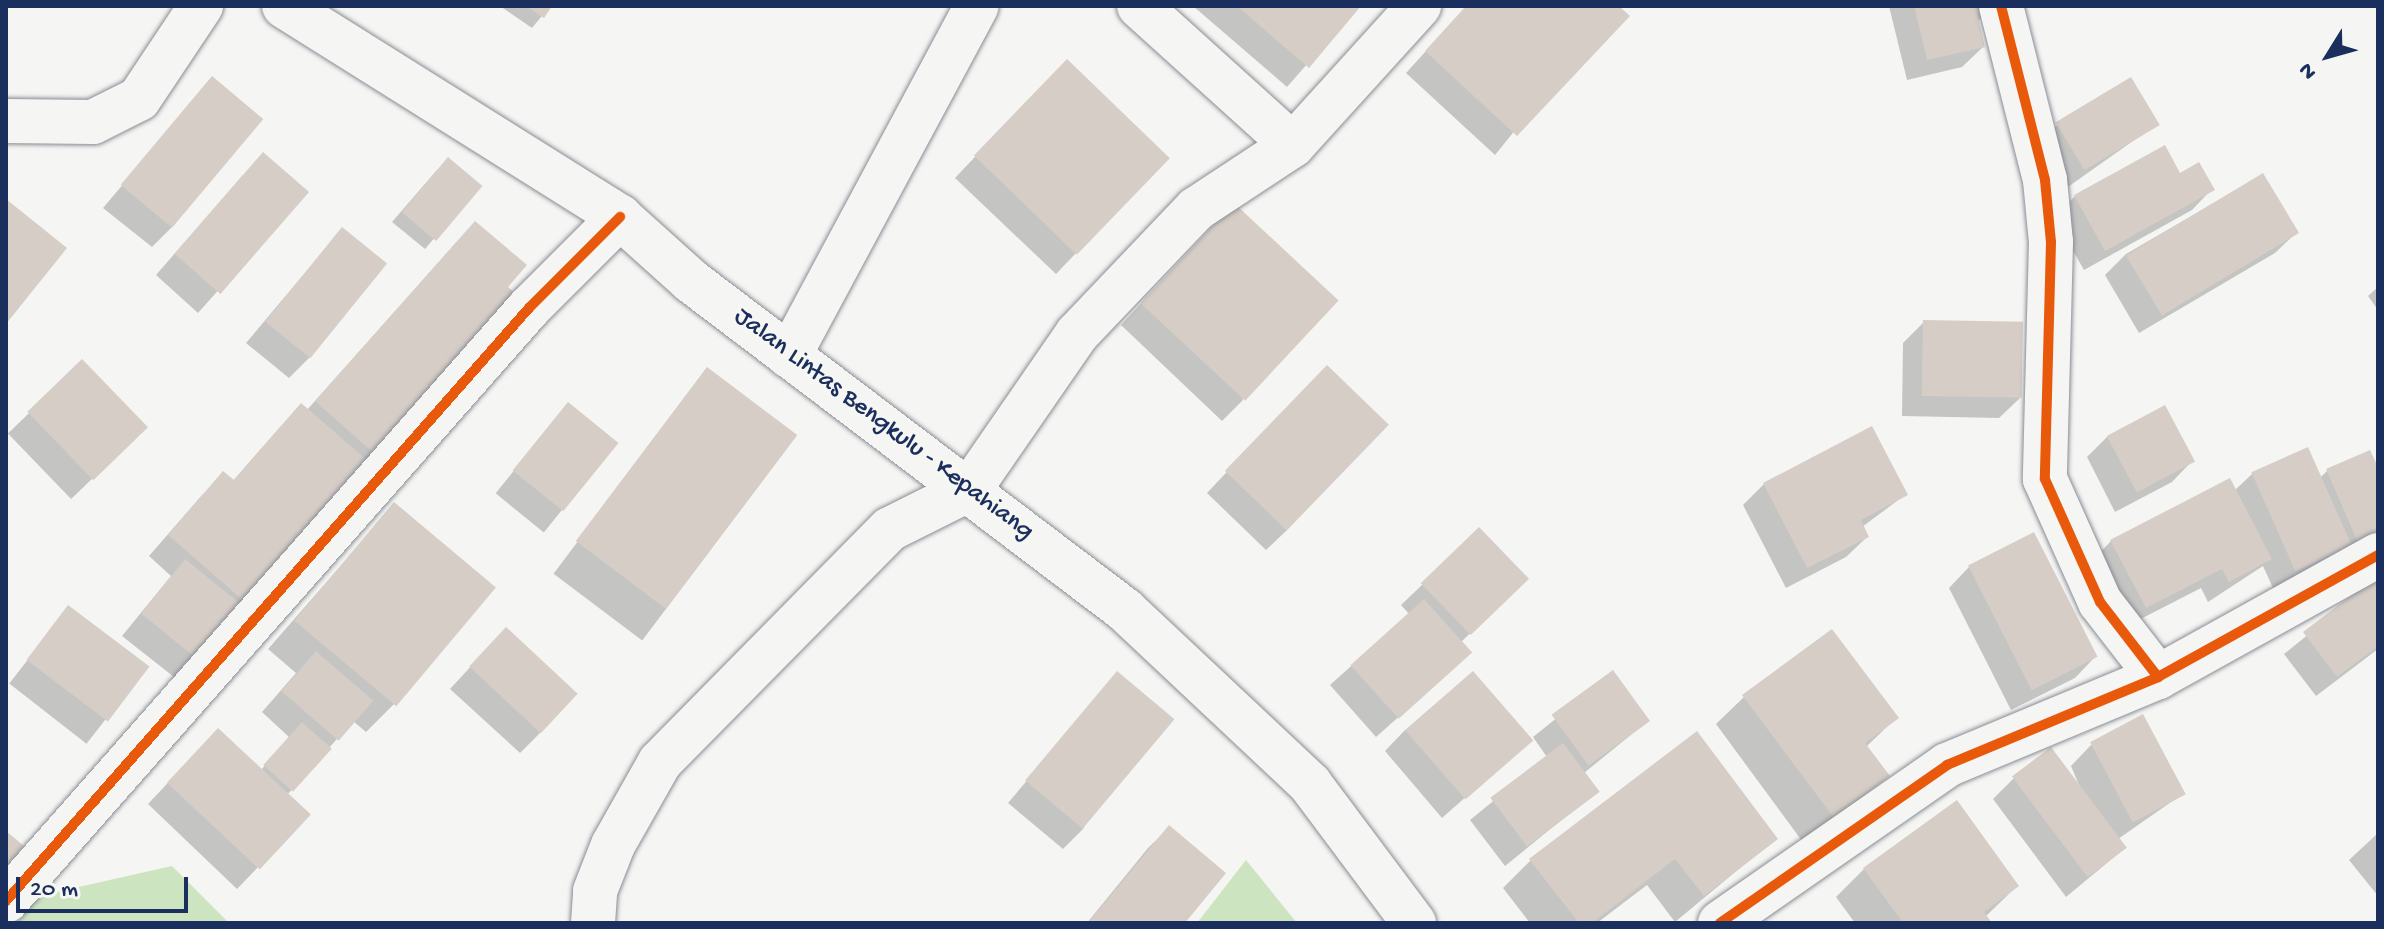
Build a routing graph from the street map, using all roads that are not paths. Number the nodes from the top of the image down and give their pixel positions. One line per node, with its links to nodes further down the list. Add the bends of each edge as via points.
1 (201, 6): 7 (main road, via 139,99 93,122)
2 (284, 6): 9 (main road, Jalan Lintas Bengkulu - Kepahiang)
3 (977, 6): 10 (main road)
4 (1139, 6): 8 (main road)
5 (1419, 6): 8 (main road)
6 (2001, 6): 13 (main road, via 2049,226 2045,479 2100,602)
7 (6, 121)
8 (1293, 145): 11 (main road, via 1196,209 1077,334)
9 (620, 217): 10 (main road, Jalan Lintas Bengkulu - Kepahiang); 14 (main road, via 529,308)
10 (789, 356): 11 (main road, Jalan Lintas Bengkulu - Kepahiang)
11 (970, 489): 15 (main road, via 890,529 660,762 613,845 595,891); 16 (main road, Jalan Lintas Bengkulu - Kepahiang, via 1125,610 1245,718 1310,784)
12 (2378, 555): 13 (main road)
13 (2158, 677): 17 (main road, via 1947,765)
14 (6, 901)
15 (593, 923)
16 (1414, 923)
17 (1720, 923)

